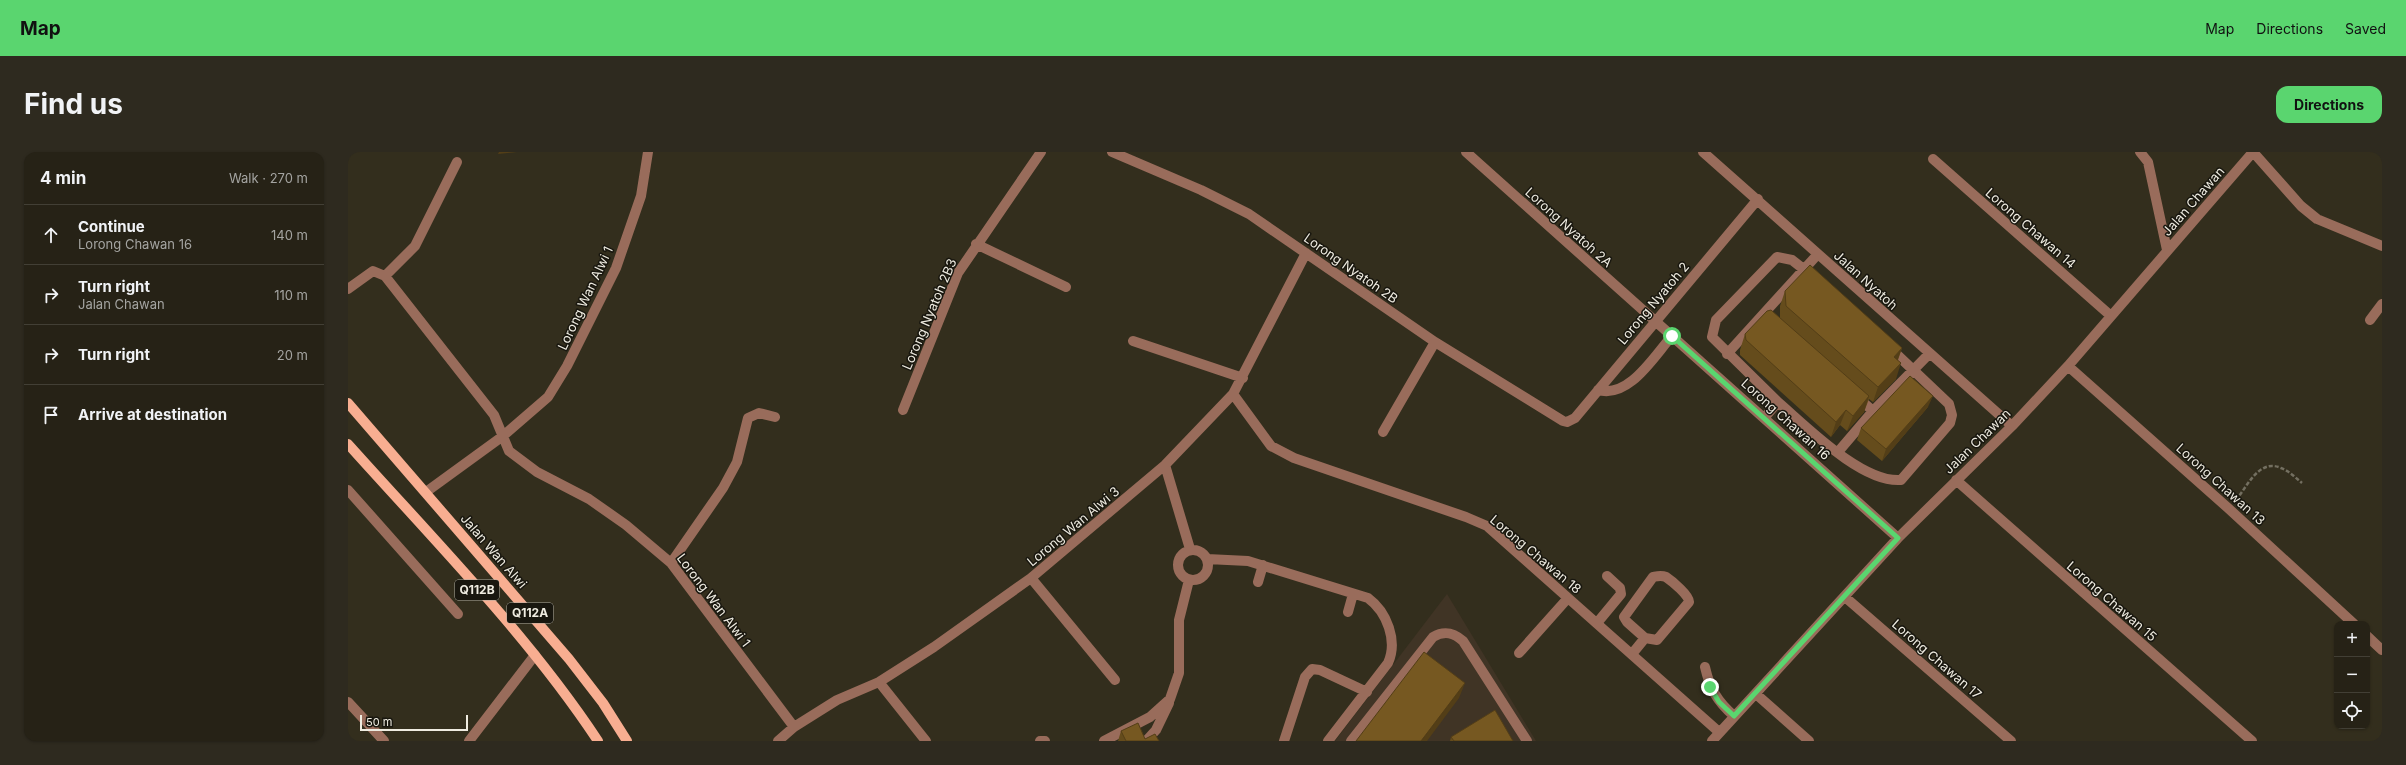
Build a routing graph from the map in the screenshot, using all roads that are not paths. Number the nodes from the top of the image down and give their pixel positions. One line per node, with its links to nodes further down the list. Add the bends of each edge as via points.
1 (648, 152): 46 (street, Lorong Wan Alwi 1, via 641,196 616,268 568,366 548,397)
2 (1041, 152): 11 (street, Lorong Nyatoh 2B3)
3 (1112, 152): 14 (street, Lorong Nyatoh 2B, via 1201,190 1249,214)
4 (1466, 152): 24 (street, Lorong Nyatoh 2A)
5 (1703, 152): 10 (street, Jalan Nyatoh)
6 (2140, 152): 13 (street, via 2148,162)
7 (2253, 152): 12 (street, via 2301,206 2318,219); 13 (street, Jalan Chawan)
8 (1933, 159): 22 (street, Lorong Chawan 14)
9 (457, 162): 17 (street, via 415,246)
10 (1758, 199): 15 (street, Jalan Nyatoh); 24 (street, Lorong Nyatoh 2)
11 (976, 244): 18 (street); 39 (street, Lorong Nyatoh 2B3, via 958,273)
12 (2382, 246)
13 (2167, 250): 22 (street, Jalan Chawan)
14 (1306, 253): 28 (street, Lorong Nyatoh 2B); 33 (street, Lorong Wan Alwi 3)
15 (1818, 254): 16 (street); 30 (street, Jalan Nyatoh)
16 (1805, 269): 19 (street); 29 (street, via 1766,316); 29 (street, via 1786,257 1778,257 1716,320 1712,336)
17 (385, 276): 20 (street, via 373,271); 46 (street, Lorong Wan Alwi 1, via 494,415)
18 (1066, 287)
19 (1826, 287)
20 (348, 289)
21 (2382, 304): 23 (street)
22 (2111, 316): 31 (street, Jalan Chawan)
23 (2370, 320)
24 (1656, 321): 25 (street, Lorong Chawan 16); 34 (street, Lorong Nyatoh 2)
25 (1672, 336): 34 (street, via 1630,382 1616,391); 42 (street, Lorong Chawan 16)
26 (1880, 339): 32 (street)
27 (1133, 341): 33 (street)
28 (1435, 342): 43 (street, Lorong Nyatoh 2B); 45 (street)
29 (1727, 354): 37 (street)
30 (1930, 354): 32 (street); 44 (street, Jalan Nyatoh)
31 (2068, 366): 44 (street, Jalan Chawan); 67 (street, Lorong Chawan 13)
32 (1914, 371): 40 (street); 48 (street, via 1949,404 1952,415 1950,423 1901,480 1894,481 1874,476)
33 (1243, 378): 36 (street, Lorong Wan Alwi 3)
34 (1598, 390): 43 (street, Lorong Nyatoh 2, via 1575,418)
35 (1850, 390): 40 (street)
36 (1233, 394): 49 (street, Lorong Wan Alwi 3); 64 (street, Lorong Chawan 18, via 1271,446 1294,458 1487,526)
37 (1778, 402): 42 (street); 48 (street)
38 (348, 403): 52 (main road, Jalan Wan Alwi / Q112A)
39 (903, 410)
40 (1873, 410): 48 (street)
41 (775, 417): 56 (street, via 759,413 748,418 737,462 723,488)
42 (1765, 417): 53 (street, Lorong Chawan 16)
43 (1567, 422)
44 (2012, 426): 50 (street, Jalan Chawan)
45 (1383, 432)
46 (503, 436): 52 (street, Lorong Wan Alwi 1); 56 (street, Lorong Wan Alwi 1, via 509,451 516,458 537,472 590,499)
47 (348, 444): 74 (main road, Q112B)
48 (1838, 452)
49 (1165, 465): 54 (street); 59 (street, Lorong Wan Alwi 3)
50 (1956, 480): 53 (street, Jalan Chawan); 102 (street, Lorong Chawan 15)
51 (348, 490): 66 (street)
52 (426, 492): 88 (main road, Jalan Wan Alwi / Q112A, via 569,660 603,703)
53 (1898, 538): 63 (street, Jalan Chawan)
54 (1190, 549): 55 (street, via 1204,553); 60 (street, via 1184,552 1177,564 1179,571)
55 (1208, 559): 57 (street, via 1240,560); 60 (street, via 1207,572 1196,580)
56 (671, 563): 83 (street, Lorong Wan Alwi 1)
57 (1263, 565): 61 (street); 62 (street)
58 (1607, 576): 68 (street, via 1620,588 1621,594)
59 (1031, 578): 76 (street); 77 (street, Lorong Wan Alwi 3, via 934,647)
60 (1189, 580): 80 (street, via 1179,620 1180,673)
61 (1258, 582)
62 (1353, 594): 65 (street); 78 (street, via 1368,598 1376,604 1383,613 1393,644 1388,663)
63 (1845, 596): 79 (street, Jalan Chawan); 101 (street, Lorong Chawan 17)
64 (1568, 598): 68 (street, Lorong Chawan 18); 72 (street)
65 (1348, 612)
66 (458, 614)
67 (2351, 621)
68 (1597, 623): 73 (street, Lorong Chawan 18)
69 (1645, 638): 69 (street, via 1657,640 1690,600 1666,577 1659,575 1653,577 1624,616); 73 (street)
70 (2370, 639): 71 (street)
71 (2382, 650)
72 (1519, 653)
73 (1632, 654): 84 (street, Lorong Chawan 18)
74 (535, 655): 86 (street); 87 (main road, Q112B)
75 (1705, 666): 82 (street, via 1710,687 1719,702)
76 (1115, 680)
77 (879, 682): 83 (street, Lorong Wan Alwi 3, via 837,700); 90 (street)
78 (1367, 692): 95 (street, via 1320,670 1312,669 1305,676); 96 (street)
79 (1756, 694): 82 (street, Jalan Chawan); 100 (street)
80 (1170, 699): 93 (street, via 1150,717); 94 (street, via 1156,730)
81 (348, 702): 85 (street)
82 (1734, 716): 84 (street, Jalan Chawan)
83 (794, 727): 89 (street, Lorong Wan Alwi 3)
84 (1719, 732): 99 (street, Jalan Chawan)
85 (384, 741)
86 (469, 741)
87 (598, 741)
88 (627, 741)
89 (778, 741)
90 (926, 741)
91 (1041, 741): 92 (street)
92 (1045, 741)
93 (1104, 741)
94 (1146, 741)
95 (1284, 741)
96 (1328, 741)
97 (1351, 741): 98 (street, via 1433,637 1442,633 1455,635 1463,641)
98 (1527, 741)
99 (1712, 741)
100 (1808, 741)
101 (2011, 741)
102 (2252, 741)

